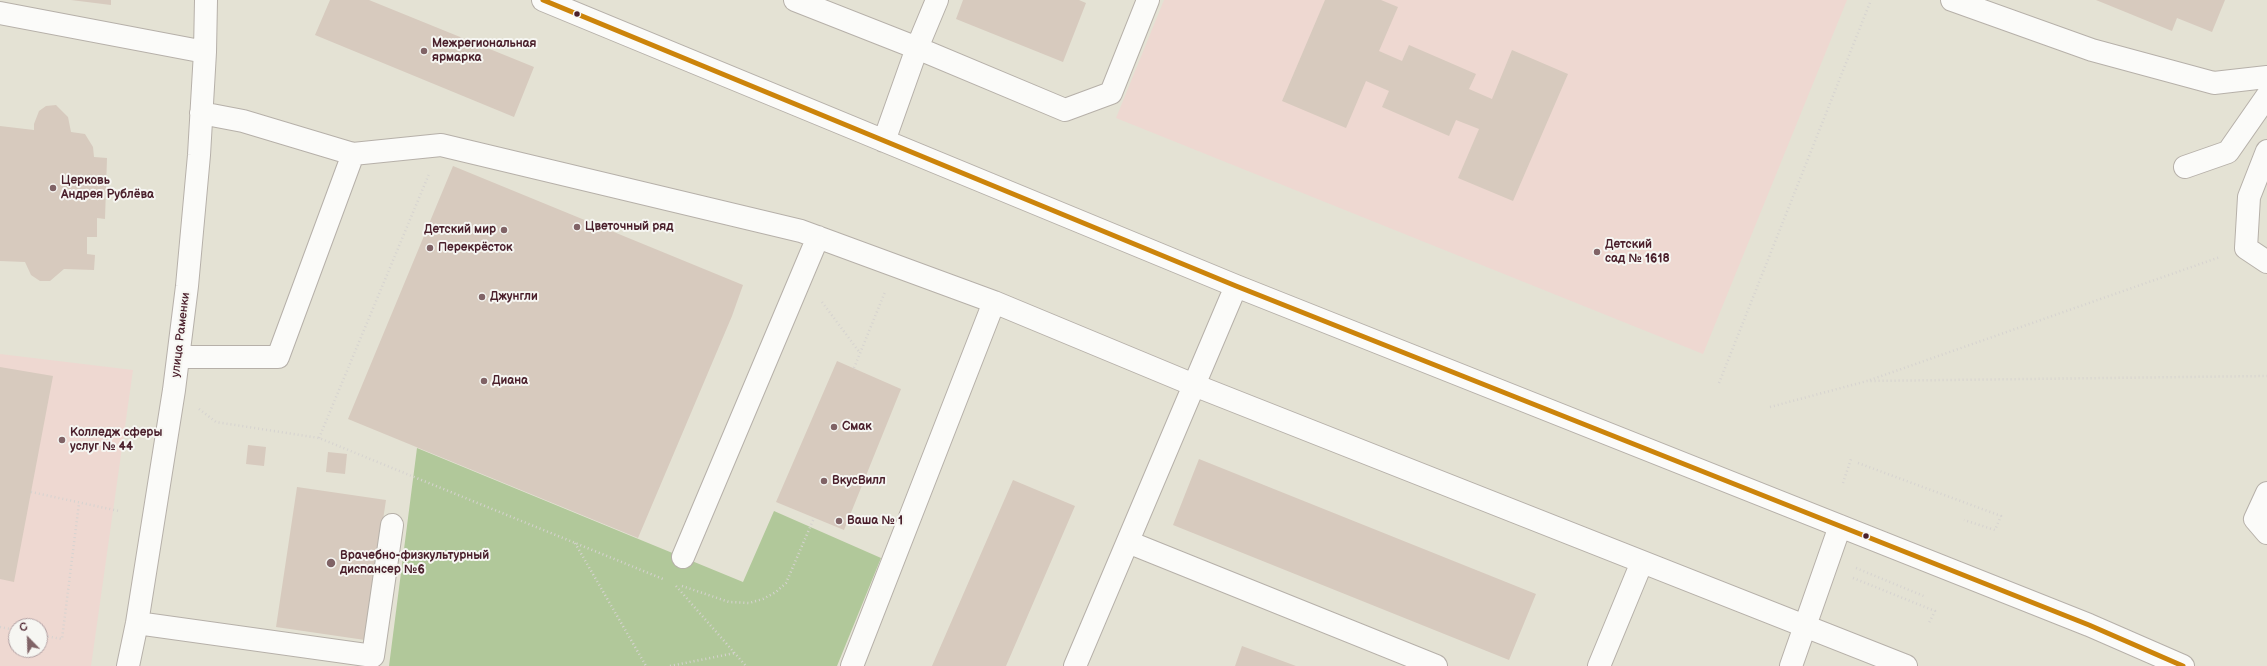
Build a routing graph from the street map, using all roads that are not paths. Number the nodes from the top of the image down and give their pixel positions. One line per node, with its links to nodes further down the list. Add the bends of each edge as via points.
1 (206, 0): 9 (street, улица Раменки)
2 (543, 0): 13 (street)
3 (794, 0): 8 (street)
4 (937, 0): 8 (street)
5 (1148, 0): 8 (street, via 1111,93 1065,110)
6 (1952, 0): 10 (street, via 2092,50 2214,83)
7 (0, 13): 9 (street)
8 (917, 48): 13 (street)
9 (206, 52): 12 (street, улица Раменки)
10 (2267, 77)
11 (2267, 96): 16 (street, via 2228,152)
12 (201, 113): 15 (street, via 243,121); 21 (street, улица Раменки)
13 (884, 141): 19 (street)
14 (2267, 151): 18 (street, via 2249,197 2246,248)
15 (353, 154): 17 (street, via 441,145 794,229); 21 (street, via 278,357)
16 (2185, 167)
17 (818, 237): 20 (street); 28 (street)
18 (2267, 262)
19 (1236, 286): 22 (street); 25 (street)
20 (994, 302): 22 (street); 33 (street)
21 (179, 357): 30 (street, улица Раменки)
22 (1194, 385): 27 (street); 29 (street)
23 (2267, 493): 26 (street, via 2255,519)
24 (392, 525): 30 (street, via 373,656)
25 (1840, 526): 31 (street); 39 (street, via 2089,625)
26 (2267, 534)
27 (1128, 542): 34 (street); 35 (street)
28 (684, 557)
29 (1642, 562): 31 (street); 36 (street)
30 (138, 623): 32 (street, улица Раменки)
31 (1806, 627): 37 (street); 38 (street)
32 (128, 666)
33 (852, 666)
34 (1075, 666)
35 (1436, 666)
36 (1599, 666)
37 (1791, 666)
38 (1906, 666)
39 (2183, 666)

